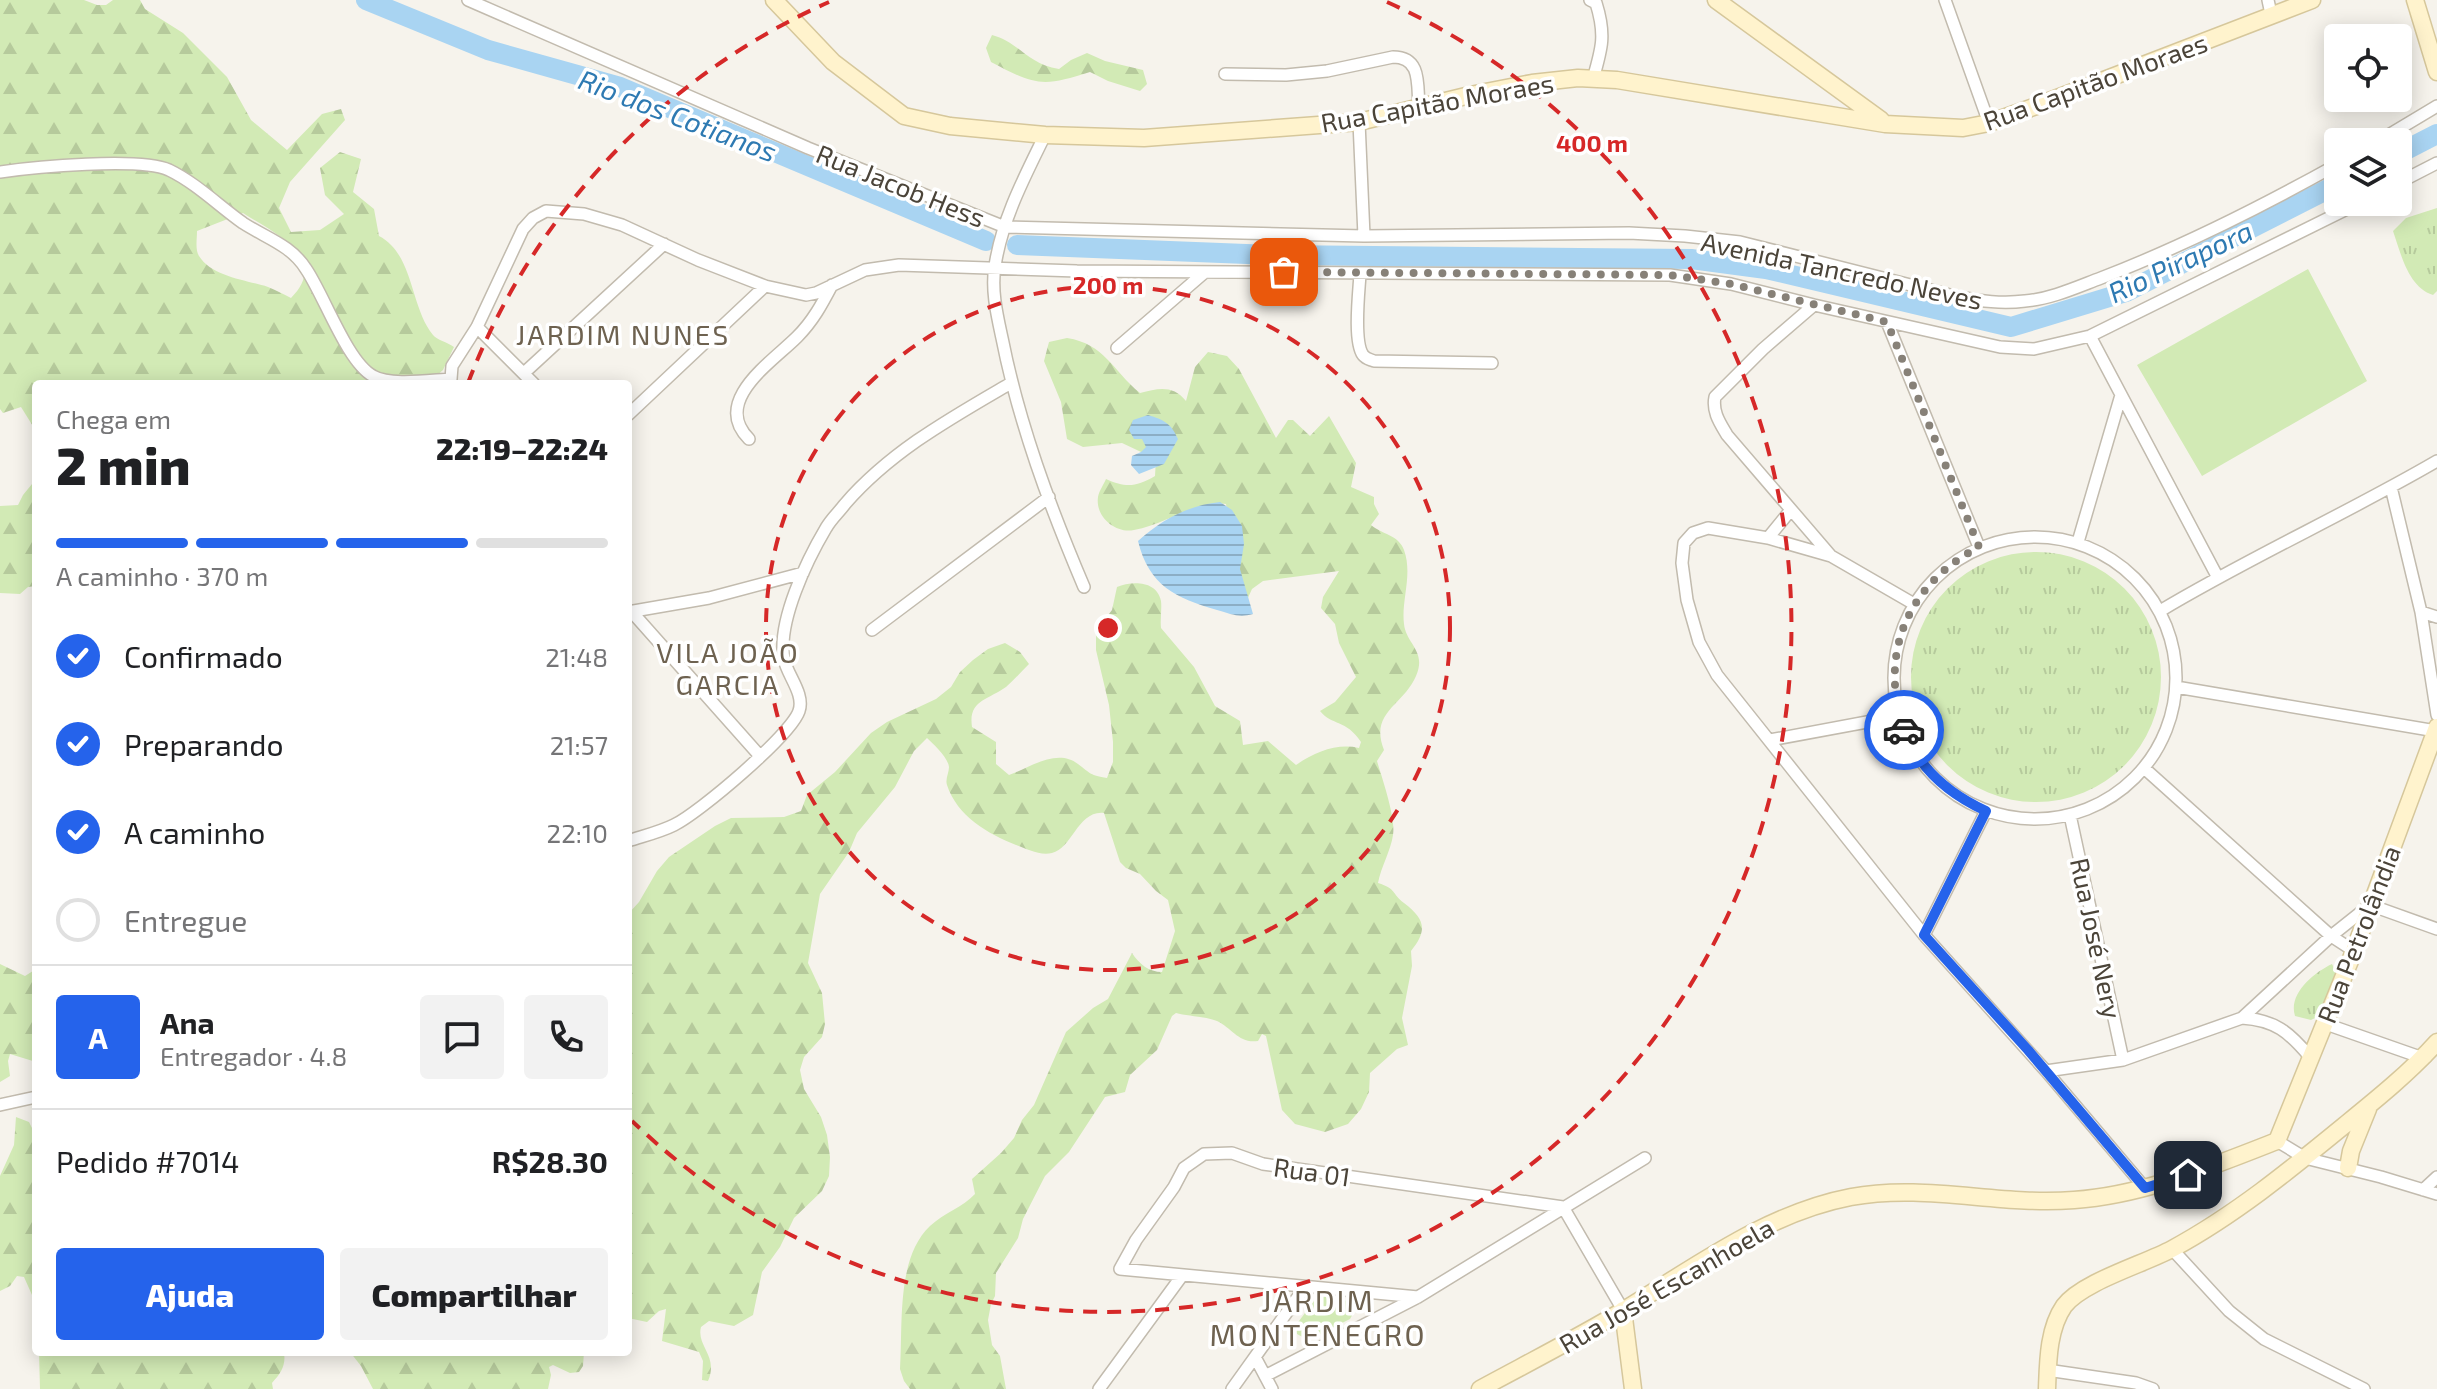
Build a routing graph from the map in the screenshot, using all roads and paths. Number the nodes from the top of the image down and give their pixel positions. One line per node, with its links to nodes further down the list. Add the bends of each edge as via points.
1 (468, 0): 24 (street, Rua Jacob Hess)
2 (774, 0): 18 (street, Rua Capitão Moraes, via 833,62 904,116)
3 (1590, 0): 11 (street, via 1596,3 1604,36)
4 (1716, 0): 16 (street)
5 (1945, 0): 15 (street)
6 (2312, 0): 8 (street, Rua Capitão Moraes)
7 (2415, 0): 9 (street)
8 (2269, 7): 15 (street, Rua Capitão Moraes)
9 (2437, 72)
10 (1225, 74): 13 (street, via 1313,72 1404,57 1415,69)
11 (1593, 79): 13 (street, Rua Capitão Moraes, via 1532,83); 16 (street, Rua Capitão Moraes)
12 (2437, 106): 17 (street)
13 (1419, 107): 14 (street, Rua Capitão Moraes)
14 (1359, 122): 18 (street, Rua Capitão Moraes, via 1144,138); 25 (street)
15 (1989, 123): 16 (street, Rua Capitão Moraes, via 1963,128)
16 (1885, 124)
17 (2400, 128)
18 (1045, 135): 24 (street)
19 (2437, 163): 22 (street)
20 (0, 172): 39 (street, via 149,165 170,171 293,252 357,362)
21 (2324, 172): 25 (street, Avenida Tancredo Neves, via 2246,215 2138,264 2028,301 1992,303 1958,297 1740,242 1685,236)
22 (2412, 176)
23 (2333, 216): 35 (street)
24 (1005, 227): 25 (street, Rua Jacob Hess); 27 (street)
25 (1364, 236)
26 (664, 244): 31 (street); 34 (street, via 584,214 546,211 523,229); 38 (street)
27 (994, 268): 28 (street); 30 (street, via 899,265 865,270); 42 (street)
28 (1205, 272): 29 (street); 36 (street)
29 (1360, 274): 32 (street, via 1670,275); 37 (street, via 1358,341 1367,359)
30 (832, 285): 31 (street, via 806,295); 45 (street, via 813,319 738,399 740,430)
31 (765, 286): 44 (street)
32 (1814, 305): 33 (street); 49 (street, via 1763,349 1715,397 1713,406 1727,435)
33 (1887, 322): 35 (street, via 2000,347 2034,349); 52 (street)
34 (477, 327): 38 (street); 40 (street, via 452,366)
35 (2090, 336): 43 (street)
36 (1117, 348)
37 (1492, 363)
38 (524, 373): 41 (street)
39 (384, 380)
40 (452, 380)
41 (530, 380)
42 (1011, 383): 48 (street); 54 (street, via 905,448 860,487 827,525)
43 (2121, 395): 51 (street); 55 (street)
44 (632, 411)
45 (749, 439)
46 (2437, 461): 47 (street)
47 (2391, 487): 55 (street); 60 (street)
48 (1049, 497): 56 (street); 63 (street)
49 (1790, 511): 50 (street); 53 (street)
50 (1768, 538): 53 (street); 67 (street, via 1708,528 1684,543 1682,563 1699,642 1717,675)
51 (2078, 542): 52 (street, via 2021,536); 58 (street, via 2128,571)
52 (1979, 547): 57 (street, via 1942,570)
53 (1831, 556): 57 (street)
54 (803, 573): 59 (street); 68 (street, via 783,638 784,661 800,709)
55 (2217, 576): 58 (street)
56 (1084, 587)
57 (1914, 604): 65 (street, via 1896,649)
58 (2160, 611): 64 (street, via 2170,635)
59 (632, 612)
60 (2421, 612): 62 (street); 66 (street)
61 (632, 614): 68 (street)
62 (2437, 617)
63 (872, 630)
64 (2176, 687): 66 (street); 69 (street, via 2167,730)
65 (1899, 716): 67 (street); 70 (street, via 1932,774)
66 (2437, 724): 73 (street, Rua Petrolândia)
67 (1770, 740): 75 (street)
68 (760, 756): 72 (street, via 696,812)
69 (2144, 768): 71 (street, via 2103,802); 76 (street)
70 (1986, 811): 71 (street, via 2028,819); 75 (street)
71 (2070, 815): 83 (street, Rua José Nery)
72 (632, 840)
73 (2370, 905): 74 (street); 76 (street); 77 (street, Rua Petrolândia)
74 (2437, 929)
75 (1924, 935): 84 (street)
76 (2331, 936): 77 (street); 78 (street)
77 (2354, 951): 79 (street, Rua Petrolândia)
78 (2242, 1018): 82 (street, via 2275,1024); 83 (street)
79 (2323, 1023): 81 (street); 82 (street, Rua Petrolândia)
80 (2437, 1042): 81 (street)
81 (2430, 1055): 86 (street)
82 (2310, 1057): 88 (street, Rua Petrolândia)
83 (2123, 1060): 84 (street)
84 (2046, 1071): 93 (street)
85 (32, 1098): 87 (street)
86 (2371, 1103): 90 (street); 91 (street)
87 (0, 1105)
88 (2277, 1141): 90 (street); 93 (street, Rua José Escanhoela)
89 (1645, 1158): 96 (street)
90 (2305, 1158): 91 (street); 97 (street)
91 (2348, 1168): 94 (street)
92 (2437, 1177): 94 (street)
93 (2145, 1188): 101 (street, Rua José Escanhoela, via 2075,1200 1902,1191 1849,1197 1774,1223)
94 (2423, 1190): 95 (street)
95 (2437, 1194)
96 (1563, 1207): 98 (street, Rua 01, via 1263,1164 1232,1153 1204,1154 1184,1168 1120,1269); 100 (street); 101 (street)
97 (2172, 1249): 103 (street, via 2086,1289 2065,1305 2053,1328); 113 (street, via 2229,1311 2264,1339)
98 (1181, 1277): 99 (street); 106 (street)
99 (1305, 1287): 100 (street); 102 (street)
100 (1418, 1297): 104 (street)
101 (1623, 1310): 109 (street, Rua José Escanhoela); 110 (street)
102 (1255, 1357): 104 (street); 107 (street)
103 (2047, 1370): 105 (street); 111 (street)
104 (1265, 1376): 108 (street)
105 (2136, 1386): 112 (street)
106 (1099, 1389)
107 (1232, 1389)
108 (1272, 1389)
109 (1480, 1389)
110 (1633, 1389)
111 (2047, 1389)
112 (2153, 1389)
113 (2364, 1389)

